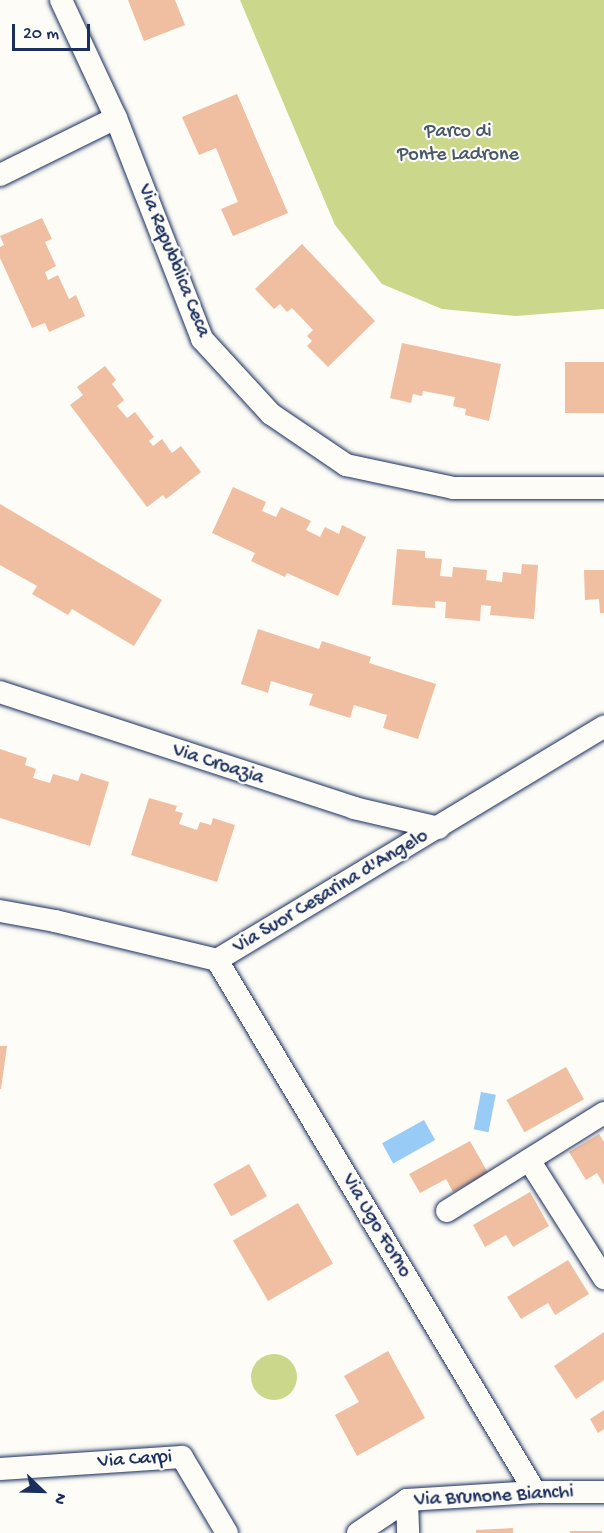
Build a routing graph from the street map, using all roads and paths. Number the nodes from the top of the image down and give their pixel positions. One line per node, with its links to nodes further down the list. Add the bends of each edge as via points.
1 (61, 0): 2 (street, Via Repubblica Ceca)
2 (116, 118): 3 (street); 4 (street, Via Repubblica Ceca, via 202,339 271,414 346,465 453,488)
3 (0, 175)
4 (604, 488)
5 (0, 692): 7 (street, Via Croazia, via 354,808)
6 (604, 727): 7 (street, Via Suor Cesarina d'Angelo)
7 (439, 828): 9 (street, Via Suor Cesarina d'Angelo)
8 (0, 911): 9 (street, Via Suor Cesarina d'Angelo)
9 (217, 960): 15 (street, Via Ugo Forno)
10 (604, 1113): 11 (street)
11 (529, 1160): 12 (street); 13 (street)
12 (447, 1211)
13 (604, 1278)
14 (0, 1469): 18 (street, Via Carpi, via 182,1457)
15 (535, 1492): 16 (street, Via Brunone Bianchi); 17 (street, Via Brunone Bianchi)
16 (604, 1492)
17 (407, 1500): 19 (street, Via Brunone Bianchi); 20 (street)
18 (227, 1533)
19 (358, 1533)
20 (408, 1533)

